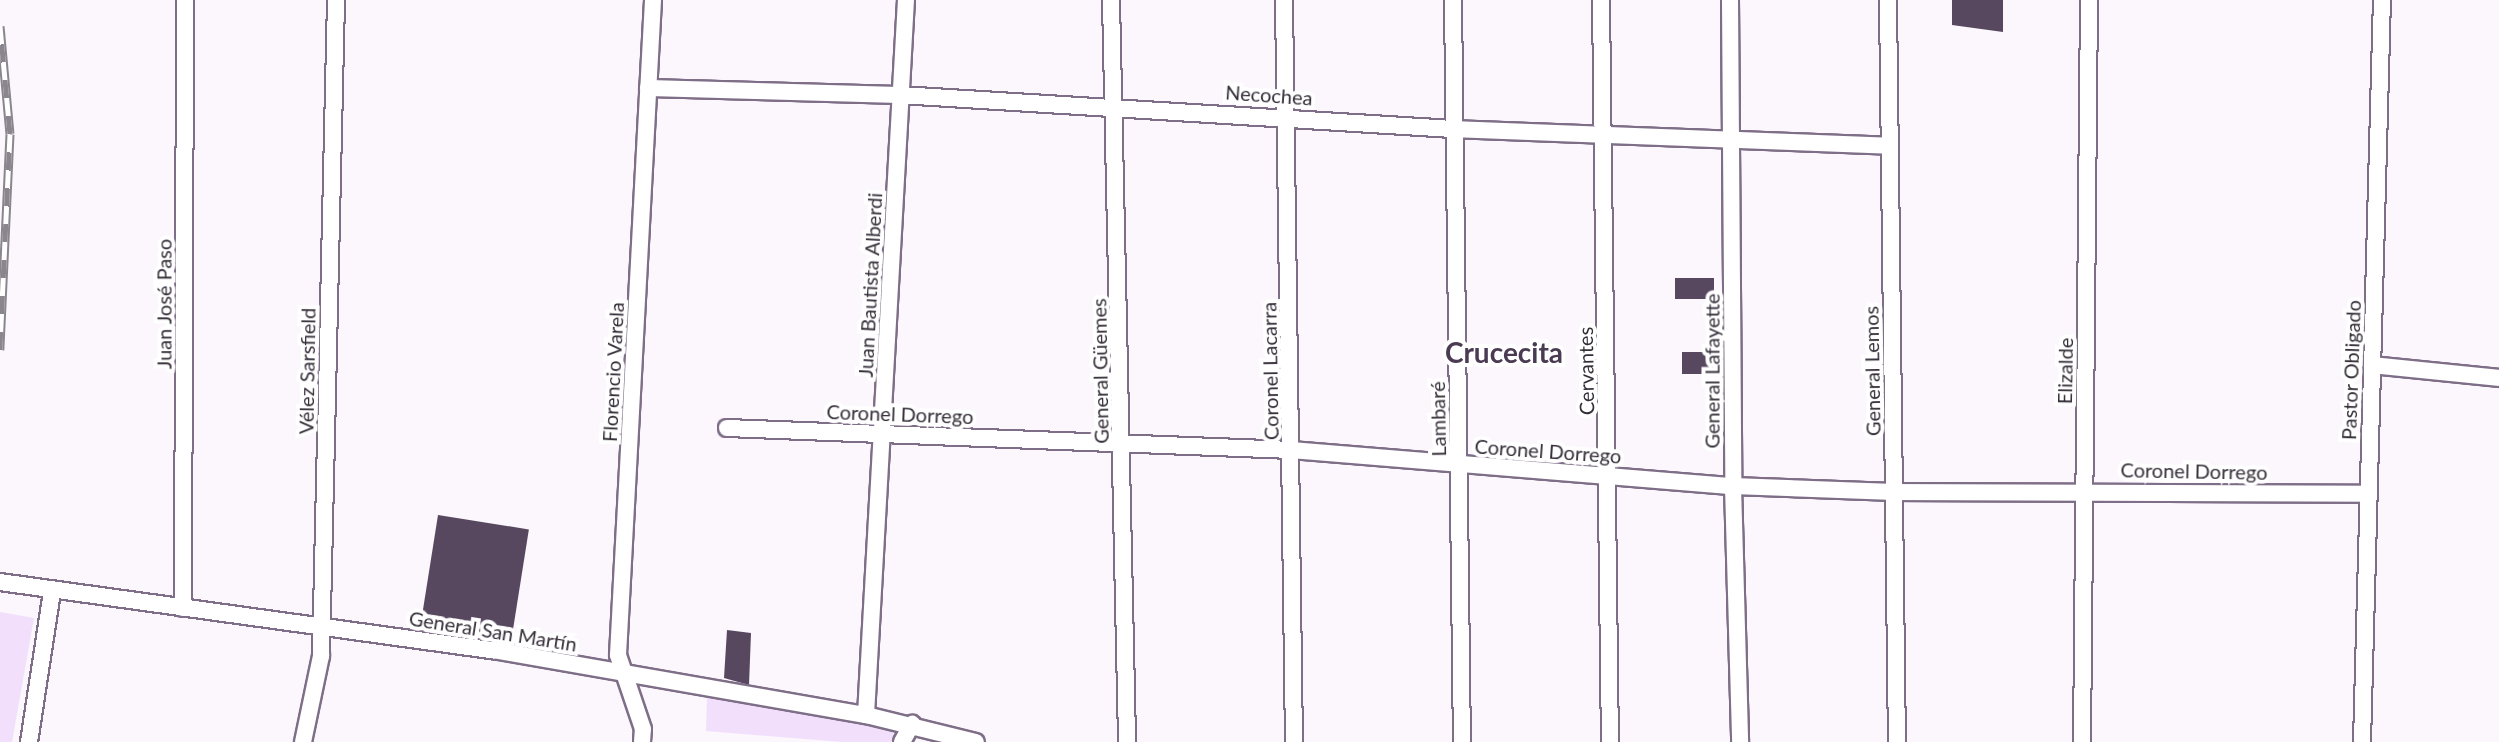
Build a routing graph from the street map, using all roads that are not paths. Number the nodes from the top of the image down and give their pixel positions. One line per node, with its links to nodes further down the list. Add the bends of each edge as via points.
1 (185, 0): 35 (street, Juan José Paso)
2 (336, 0): 36 (street, Vélez Sarsfield)
3 (653, 0): 13 (street, Florencio Varela)
4 (906, 0): 14 (street, Juan Bautista Alberdi)
5 (1111, 0): 15 (street, General Güemes)
6 (1284, 0): 16 (street, Coronel Lacarra)
7 (1453, 0): 17 (street, Lambaré)
8 (1601, 0): 18 (street, Cervantes)
9 (1730, 0): 19 (street, General Lafayette)
10 (1888, 0): 20 (street, General Lemos)
11 (2089, 0): 30 (street, Elizalde)
12 (2382, 0): 21 (street, Pastor Obligado)
13 (648, 88): 14 (street, Necochea); 37 (street, Florencio Varela)
14 (900, 95): 15 (street, Necochea); 24 (street, Juan Bautista Alberdi)
15 (1116, 106): 16 (street, Necochea); 25 (street, General Güemes)
16 (1287, 116): 17 (street, Necochea); 26 (street, Coronel Lacarra)
17 (1453, 129): 18 (street, Necochea); 27 (street, Lambaré)
18 (1603, 132): 19 (street, Necochea); 28 (street, Cervantes)
19 (1731, 137): 20 (street, Necochea); 29 (street, General Lafayette)
20 (1888, 146): 31 (street, General Lemos)
21 (2372, 365): 22 (street); 32 (street, Pastor Obligado)
22 (2499, 378)
23 (727, 428): 24 (street, Coronel Dorrego)
24 (883, 433): 25 (street, Coronel Dorrego); 38 (street, Juan Bautista Alberdi)
25 (1121, 445): 26 (street, Coronel Dorrego); 45 (street, General Güemes)
26 (1291, 450): 27 (street, Coronel Dorrego); 46 (street, Coronel Lacarra)
27 (1459, 464): 28 (street, Coronel Dorrego); 47 (street, Lambaré)
28 (1607, 475): 29 (street, Coronel Dorrego); 48 (street, Cervantes)
29 (1733, 486): 31 (street, Coronel Dorrego); 49 (street, General Lafayette)
30 (2084, 489): 31 (street, Coronel Dorrego); 32 (street, Coronel Dorrego); 51 (street, Elizalde)
31 (1894, 492): 50 (street, General Lemos)
32 (2366, 494): 52 (street, Pastor Obligado)
33 (0, 582): 34 (street, General San Martín)
34 (52, 591): 35 (street, General San Martín); 40 (street)
35 (183, 608): 36 (street, General San Martín)
36 (321, 625): 37 (street, General San Martín); 41 (street, Vélez Sarsfield, via 321,656)
37 (620, 673): 38 (street, General San Martín); 42 (street, Florencio Varela, via 643,729)
38 (866, 715): 39 (street, General San Martín)
39 (912, 724): 43 (street); 44 (street, General San Martín)
40 (29, 742)
41 (303, 742)
42 (642, 742)
43 (902, 742)
44 (976, 742)
45 (1127, 742)
46 (1294, 742)
47 (1462, 742)
48 (1610, 742)
49 (1740, 742)
50 (1897, 742)
51 (2082, 742)
52 (2362, 742)

